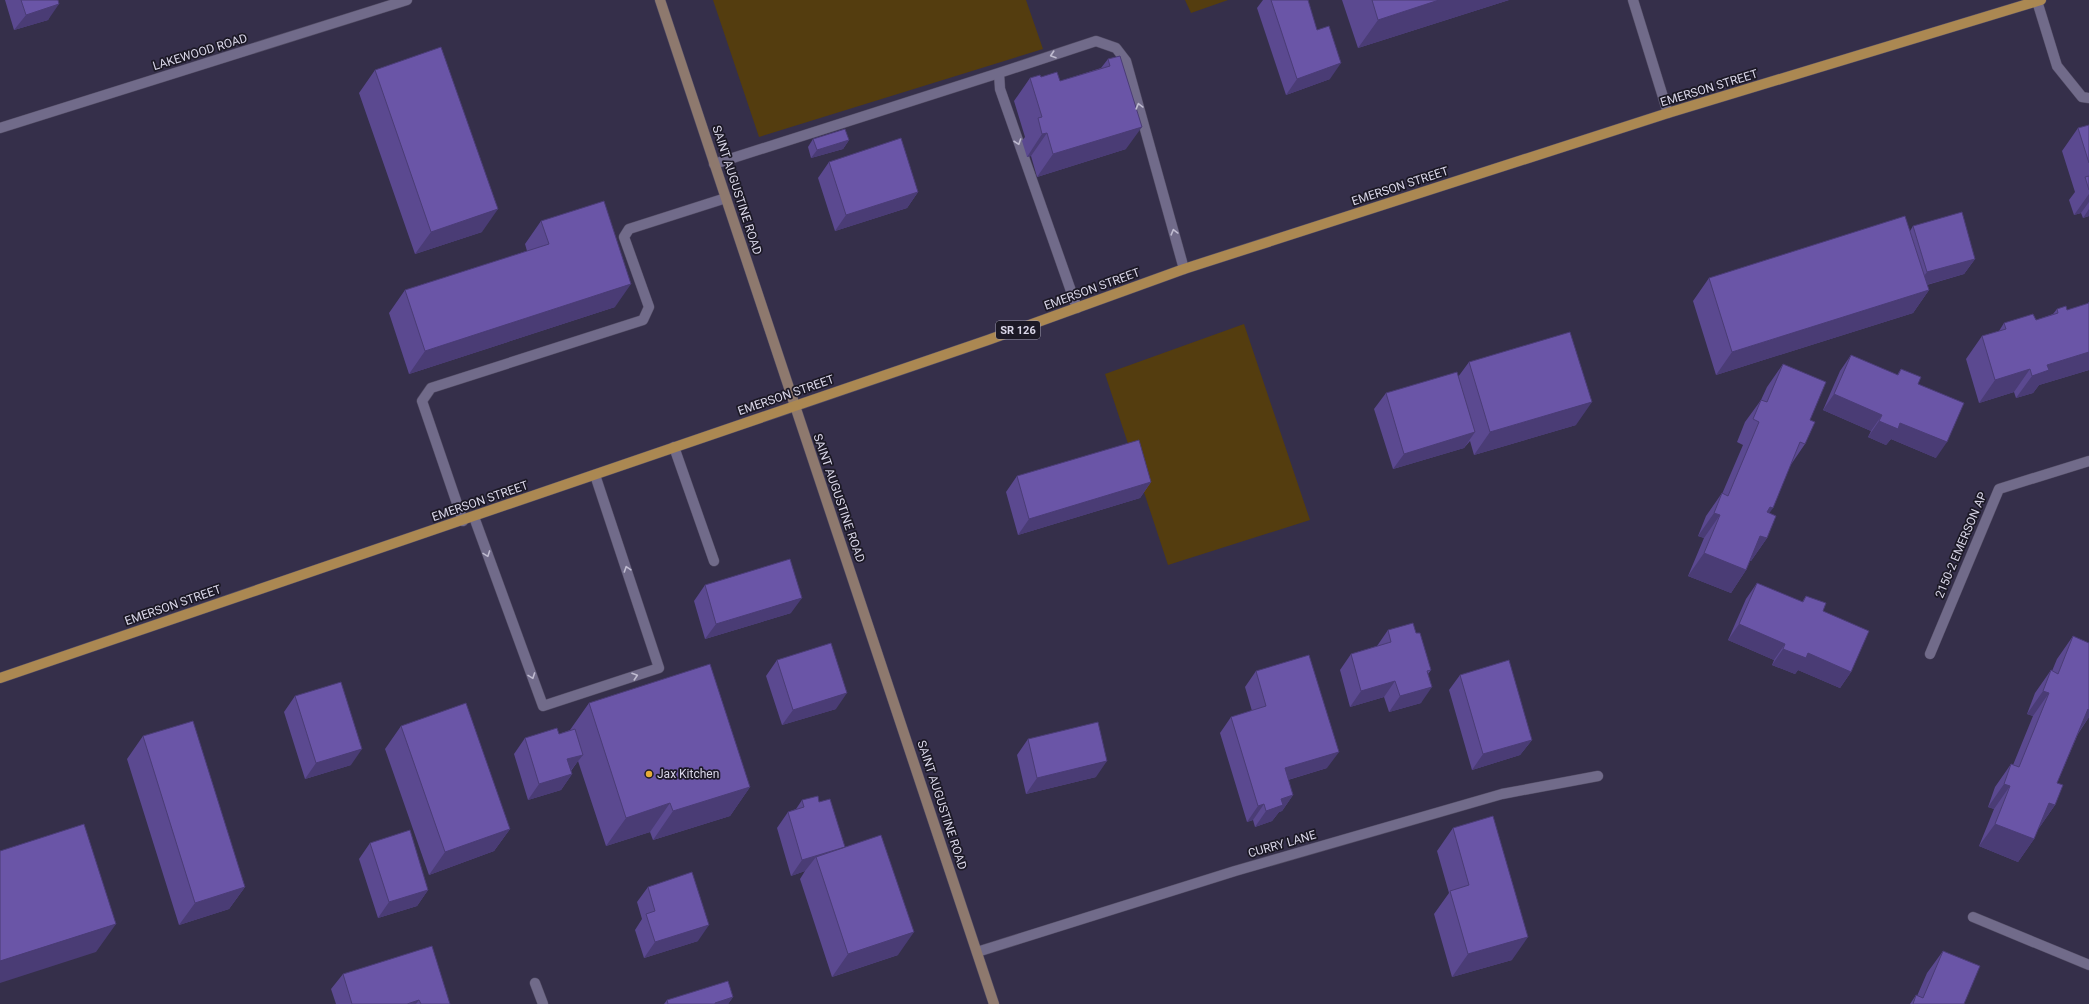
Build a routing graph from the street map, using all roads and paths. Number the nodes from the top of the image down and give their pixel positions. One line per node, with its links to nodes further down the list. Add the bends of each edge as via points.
1 (407, 0): 8 (street, LAKEWOOD ROAD)
2 (660, 0): 9 (main road, SAINT AUGUSTINE ROAD)
3 (1633, 0): 7 (street)
4 (2039, 1): 6 (street, via 2056,66 2082,97); 7 (main road, EMERSON STREET / SR 126)
5 (999, 73): 9 (street); 11 (street, one-way to 5, via 1126,61 1116,48 1096,41); 12 (street, one-way to 12, via 1000,89)
6 (2089, 98)
7 (1668, 113): 11 (main road, EMERSON STREET / SR 126)
8 (0, 128)
9 (714, 164): 10 (main road, SAINT AUGUSTINE ROAD)
10 (726, 198): 13 (main road, SAINT AUGUSTINE ROAD); 18 (street, via 629,229 624,237 649,307 642,320 431,388 422,401)
11 (1184, 269): 12 (main road, EMERSON STREET / SR 126)
12 (1077, 308): 13 (main road, EMERSON STREET / SR 126)
13 (795, 406): 14 (main road, EMERSON STREET / SR 126); 24 (main road, SAINT AUGUSTINE ROAD)
14 (674, 447): 16 (main road, EMERSON STREET / SR 126); 19 (street)
15 (2089, 461): 20 (street, 2150-2 EMERSON AP, via 1999,488)
16 (595, 475): 17 (main road, EMERSON STREET / SR 126); 17 (street, one-way to 16, via 543,706 659,668)
17 (474, 517): 18 (main road, EMERSON STREET / SR 126)
18 (464, 521): 21 (main road, EMERSON STREET / SR 126)
19 (714, 561)
20 (1930, 654)
21 (0, 678)
22 (1598, 776): 24 (street, CURRY LANE, via 1502,794 1235,871)
23 (1973, 916): 25 (street)
24 (977, 952): 28 (main road, SAINT AUGUSTINE ROAD)
25 (2089, 965)
26 (536, 982): 27 (street)
27 (543, 1004)
28 (994, 1004)

